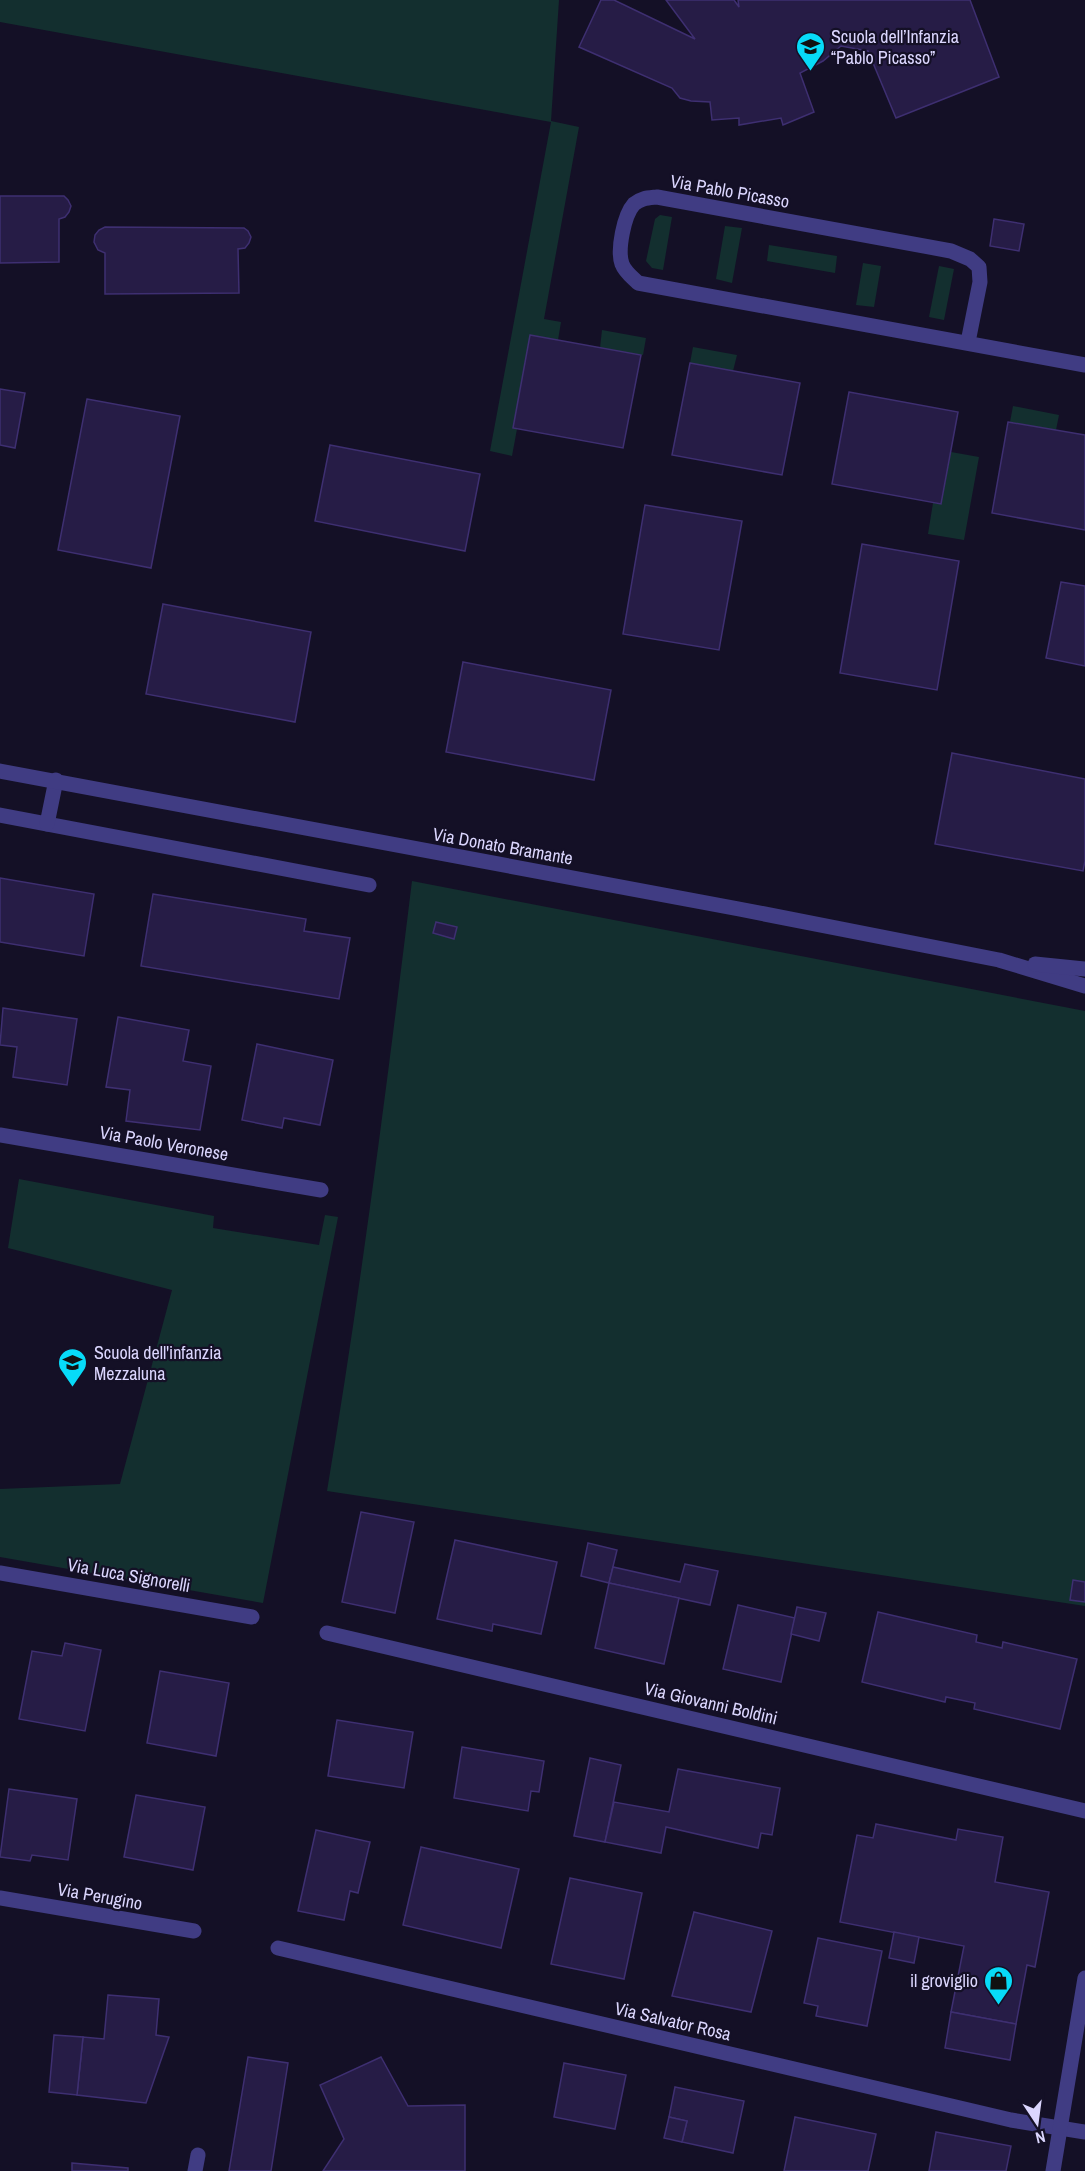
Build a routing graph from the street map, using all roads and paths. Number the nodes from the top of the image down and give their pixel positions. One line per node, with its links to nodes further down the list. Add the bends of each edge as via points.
1 (968, 342): 1 (street, Via Pablo Picasso, via 638,282 622,264 620,250 628,216 634,205 645,198 657,198 951,251 979,267 981,282); 2 (street, Via Pablo Picasso)
2 (1085, 365)
3 (0, 771): 4 (street, Via Donato Bramante)
4 (56, 780): 6 (street); 8 (street, Via Donato Bramante)
5 (0, 815): 6 (street)
6 (47, 824): 7 (street)
7 (369, 885)
8 (999, 960): 9 (street, Via Donato Bramante); 10 (street, Via Donato Bramante)
9 (1085, 969)
10 (1085, 986)
11 (0, 1135): 12 (street, Via Paolo Veronese)
12 (321, 1190)
13 (0, 1572): 14 (street, Via Luca Signorelli)
14 (252, 1617)
15 (327, 1632): 16 (street, Via Giovanni Boldini)
16 (1085, 1811)
17 (0, 1898): 18 (street, Via Perugino)
18 (194, 1931)
19 (278, 1948): 21 (street, Via Salvator Rosa, via 1011,2120)
20 (1085, 1978): 21 (street)
21 (1060, 2128): 22 (street, Via Salvator Rosa); 25 (street)
22 (1085, 2132)
23 (198, 2155): 24 (street)
24 (195, 2171)
25 (1053, 2171)

